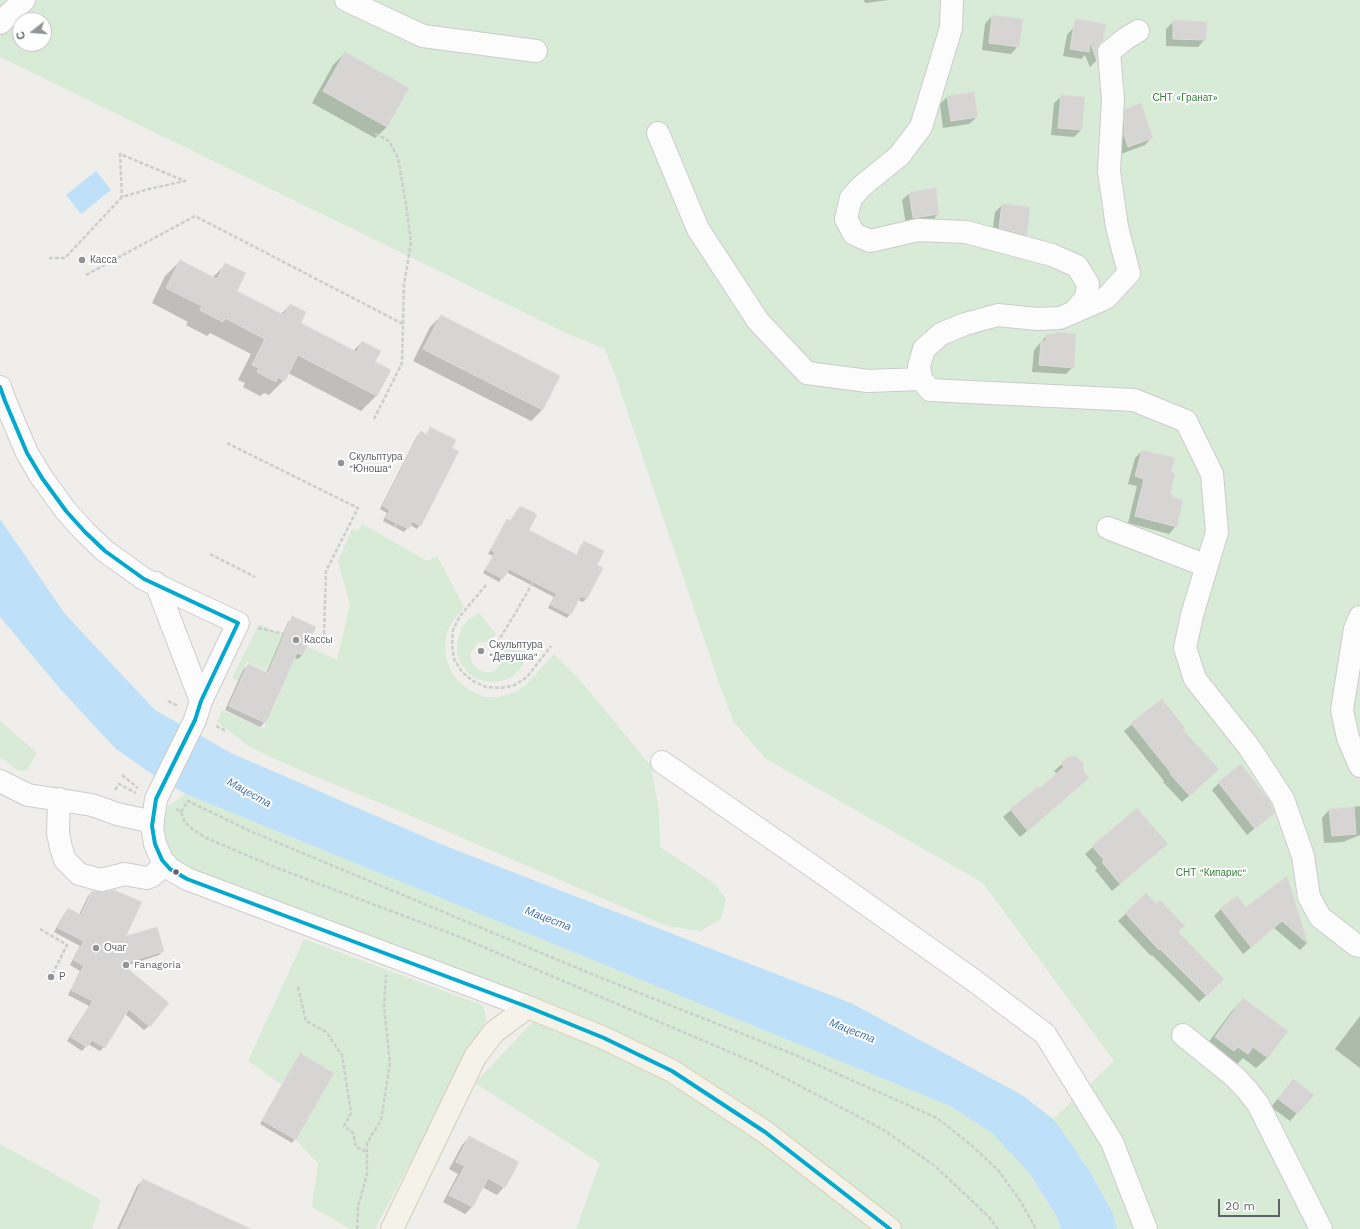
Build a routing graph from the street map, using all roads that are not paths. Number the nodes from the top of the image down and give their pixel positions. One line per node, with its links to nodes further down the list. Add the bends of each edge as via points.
1 (24, 0): 4 (street)
2 (346, 0): 6 (street, via 423,36)
3 (952, 0): 8 (street, via 951,28 921,127 899,156 851,198 846,219 854,234 870,240 918,230 966,232 1052,255 1077,266 1088,284 1086,298)
4 (0, 23)
5 (1138, 31): 8 (street, via 1109,52 1113,99 1109,171 1117,227 1129,273 1106,298)
6 (536, 51)
7 (658, 133): 9 (street, via 698,229 758,321 807,373 868,381)
8 (1074, 312): 9 (street, via 1060,318 1037,319 998,315 941,334 924,349 919,366)
9 (921, 379): 12 (street, via 930,390 1134,400 1186,421 1212,474 1217,532)
10 (0, 387): 13 (street, via 27,453 66,511 105,550 144,579)
11 (1108, 528): 12 (street)
12 (1207, 566): 22 (street, via 1185,648 1195,679 1250,747 1283,799 1303,856 1309,897 1320,918)
13 (156, 583): 15 (street); 15 (street, via 238,623)
14 (1360, 617): 17 (street, via 1355,630 1342,710 1348,738)
15 (197, 713): 20 (street, via 148,791 156,799)
16 (662, 762): 27 (street, via 822,872 1045,1034 1112,1142)
17 (1360, 766)
18 (0, 781): 19 (street, via 28,795)
19 (59, 799): 20 (street); 21 (street, via 58,833 61,848 65,860 79,874 101,880 126,874 146,878 152,876)
20 (153, 822): 21 (street, via 155,844)
21 (164, 862): 23 (street, via 170,869 187,879)
22 (1360, 946)
23 (528, 1007): 25 (main road, via 494,1032 474,1057); 26 (main road, via 604,1038 672,1071 765,1132)
24 (1183, 1035): 28 (street, via 1235,1078 1258,1104)
25 (392, 1229)
26 (890, 1229)
27 (1146, 1229)
28 (1321, 1229)

